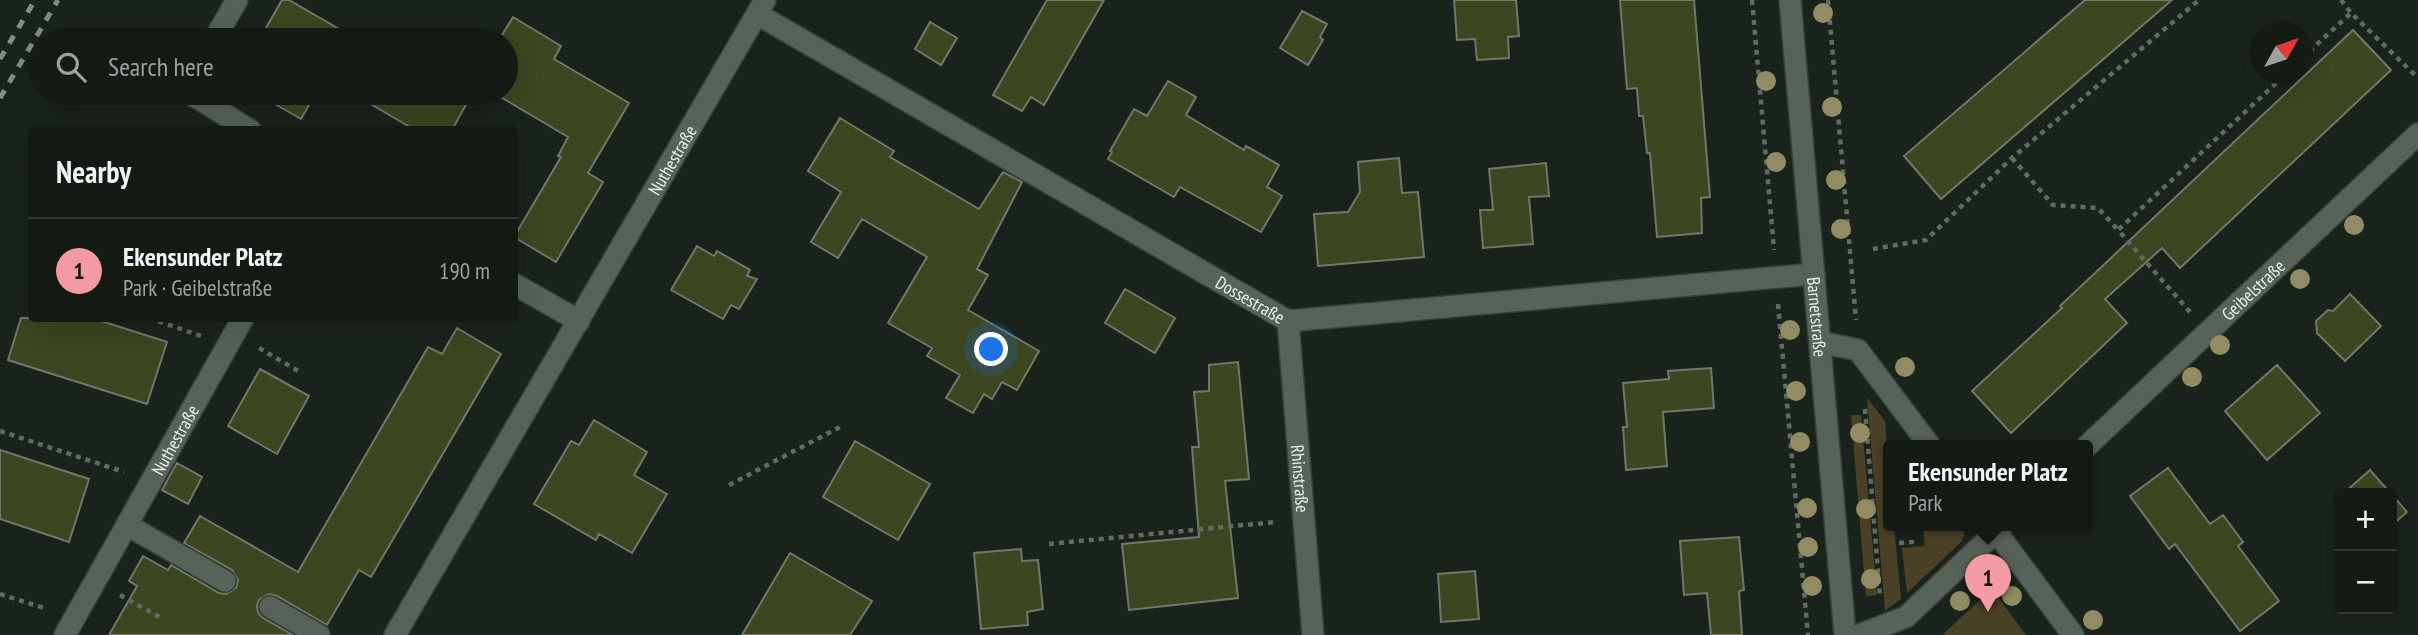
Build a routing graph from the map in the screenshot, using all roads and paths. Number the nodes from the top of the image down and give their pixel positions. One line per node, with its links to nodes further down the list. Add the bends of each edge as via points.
1 (237, 0): 8 (street)
2 (1752, 0): 19 (path)
3 (1790, 0): 18 (street, Barnetstraße)
4 (2199, 0): 15 (path)
5 (2341, 0): 7 (path)
6 (761, 7): 22 (street, Nuthestraße); 23 (street, Dossestraße)
7 (2351, 13): 9 (path); 10 (path)
8 (221, 28)
9 (2313, 48)
10 (2418, 78)
11 (2275, 84): 16 (path)
12 (208, 105): 13 (street)
13 (243, 126)
14 (2418, 134): 31 (street, Geibelstraße)
15 (2012, 158): 16 (path, via 2053,205 2098,208); 17 (path, via 1926,240)
16 (2118, 230): 21 (path)
17 (1874, 249)
18 (1814, 274): 19 (street, Dossestraße); 26 (street, Barnetstraße)
19 (1776, 277): 23 (street, Dossestraße); 50 (path)
20 (518, 286): 22 (street)
21 (2190, 312)
22 (579, 321): 48 (street, Nuthestraße)
23 (1287, 321): 49 (street, Rhinstraße)
24 (174, 322): 25 (path)
25 (235, 332): 27 (path); 32 (street, Nuthestraße)
26 (1820, 342): 30 (street, via 1858,351); 51 (street, Barnetstraße)
27 (300, 372)
28 (842, 426): 33 (path)
29 (0, 431): 32 (path)
30 (1925, 440)
31 (2093, 440)
32 (151, 481): 35 (street, Nuthestraße)
33 (729, 485)
34 (1282, 521): 40 (path)
35 (127, 524): 41 (street, Nuthestraße); 42 (street)
36 (1993, 531): 52 (street, via 1906,617)
37 (1998, 531): 53 (street)
38 (1911, 538): 39 (path, via 1912,542)
39 (1899, 543)
40 (1049, 544)
41 (95, 581): 45 (path); 46 (street, Nuthestraße)
42 (225, 581)
43 (0, 594): 46 (path)
44 (270, 607): 47 (street)
45 (163, 619)
46 (70, 627)
47 (319, 635)
48 (395, 635)
49 (1313, 635)
50 (1808, 635)
51 (1845, 635)
52 (1859, 635)
53 (2073, 635)

